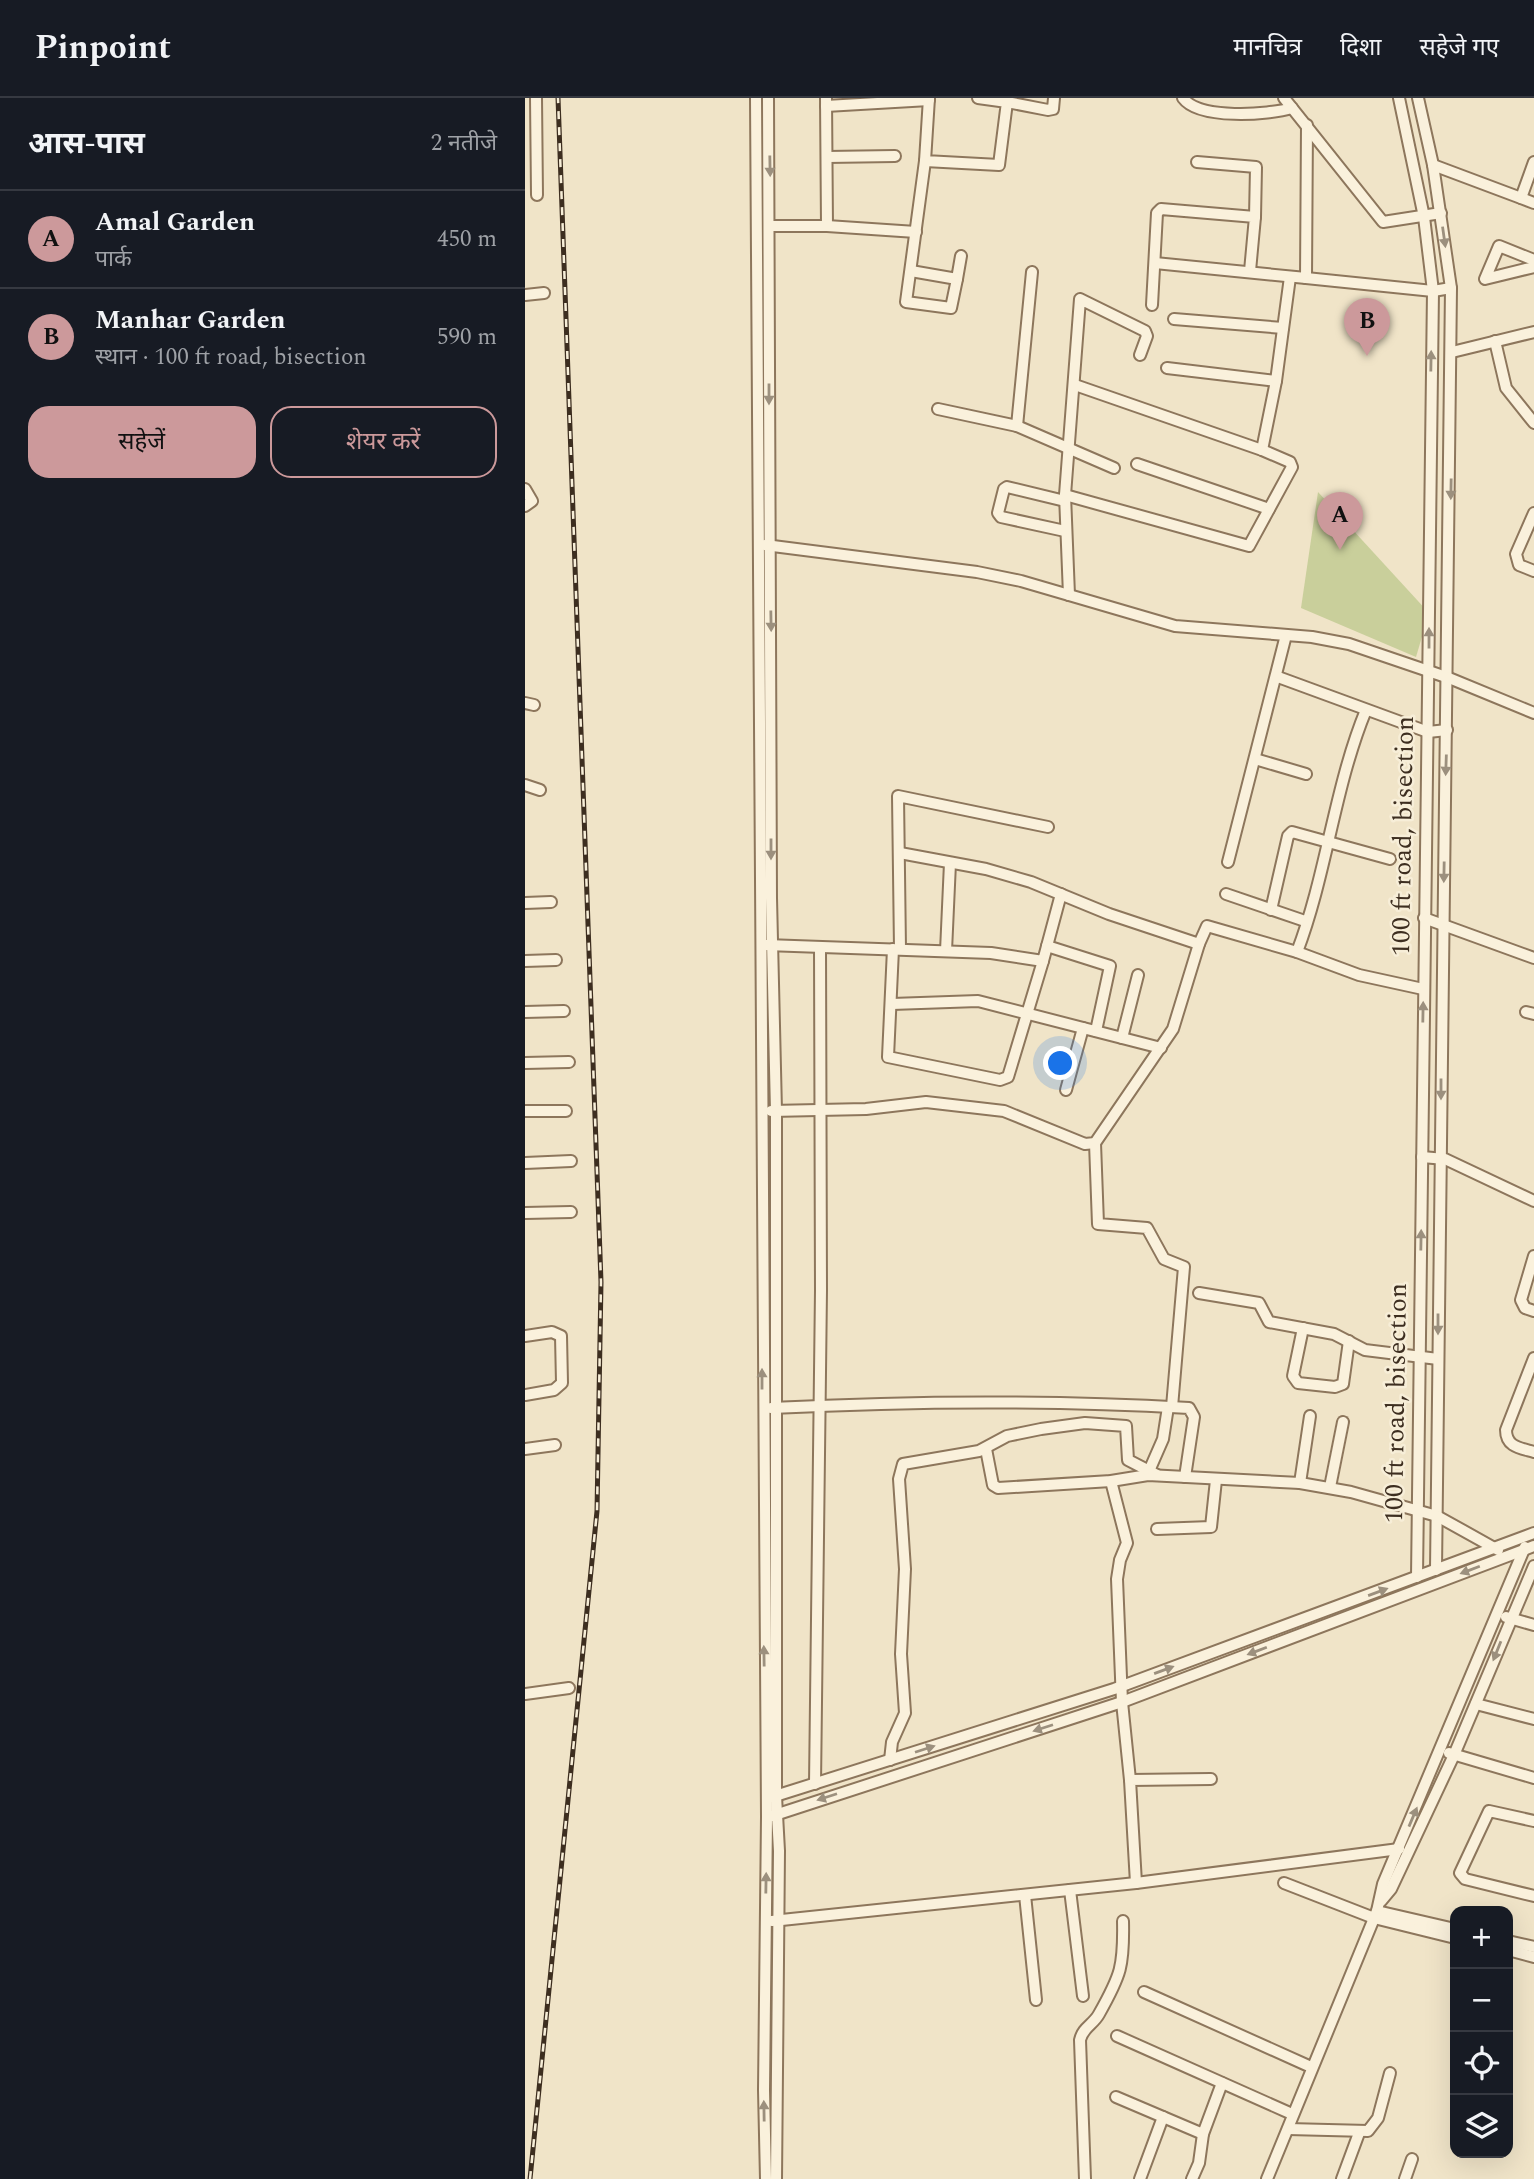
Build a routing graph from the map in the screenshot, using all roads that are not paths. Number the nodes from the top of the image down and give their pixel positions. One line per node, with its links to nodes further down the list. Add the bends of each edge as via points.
1 (536, 98): 22 (street)
2 (756, 98): 25 (street)
3 (768, 98): 26 (street, one-way to 26)
4 (978, 98): 13 (street)
5 (1054, 98): 13 (street, via 1053,109 1048,110)
6 (1183, 98): 14 (street, via 1204,110 1259,114)
7 (1284, 98): 14 (street)
8 (1399, 98): 28 (street, 100 ft road, bisection)
9 (1418, 98): 21 (street, 100 ft road, bisection)
10 (929, 99): 11 (street); 18 (street)
11 (877, 100): 12 (street)
12 (826, 102): 17 (street)
13 (1007, 102): 18 (street, via 999,165)
14 (1292, 108): 15 (street)
15 (1307, 125): 28 (street, via 1383,222); 42 (street)
16 (895, 156): 17 (street)
17 (827, 157): 31 (street)
18 (925, 161): 32 (street)
19 (1197, 162): 29 (street, via 1255,167)
20 (1534, 162): 23 (street)
21 (1433, 166): 23 (street); 27 (street, 100 ft road, bisection)
22 (537, 195)
23 (1521, 198): 24 (street)
24 (1534, 203)
25 (757, 212): 26 (street); 75 (street)
26 (770, 212): 30 (street)
27 (1441, 213): 28 (street); 43 (street, 100 ft road, bisection, one-way to 43)
28 (1424, 216): 44 (street, 100 ft road, bisection)
29 (1255, 217): 35 (street, via 1158,210); 38 (street)
30 (770, 226): 31 (street); 76 (street, one-way to 76)
31 (827, 226): 32 (street)
32 (916, 232): 37 (street)
33 (961, 256): 41 (street)
34 (1534, 260): 36 (street, via 1499,246 1485,279)
35 (1155, 263): 38 (street); 47 (street)
36 (1534, 267)
37 (911, 271): 41 (street); 41 (street, via 907,303 951,308)
38 (1250, 271): 40 (street)
39 (1032, 272): 62 (street)
40 (1290, 277): 42 (street); 49 (street)
41 (957, 278)
42 (1306, 278): 44 (street)
43 (1451, 288): 44 (street); 52 (street, 100 ft road, bisection)
44 (1433, 291): 57 (street, 100 ft road, bisection, one-way to 44)
45 (544, 293): 46 (street)
46 (525, 295)
47 (1151, 305)
48 (1174, 319): 49 (street)
49 (1283, 328): 55 (street)
50 (1534, 332): 51 (street)
51 (1495, 341): 52 (street); 60 (street, via 1506,388)
52 (1452, 352): 58 (street, 100 ft road, bisection)
53 (1140, 355): 56 (street, via 1145,331 1081,298)
54 (1167, 368): 55 (street)
55 (1276, 381): 64 (street)
56 (1075, 385): 63 (street); 64 (street)
57 (1430, 390): 58 (street); 65 (street, 100 ft road, bisection)
58 (1452, 390): 66 (street, 100 ft road, bisection)
59 (938, 409): 62 (street)
60 (1528, 409): 61 (street)
61 (1534, 423)
62 (1017, 426): 63 (street)
63 (1067, 449): 68 (street); 70 (street)
64 (1262, 450): 72 (street, via 1292,464)
65 (1430, 454): 66 (street); 80 (street, 100 ft road, bisection, one-way to 65)
66 (1451, 455): 82 (street, 100 ft road, bisection, one-way to 82)
67 (1137, 464): 72 (street)
68 (1114, 468)
69 (525, 489): 71 (street, via 532,501)
70 (1065, 498): 72 (street, via 1245,546 1252,544); 74 (street); 74 (street, via 1007,487 998,513)
71 (525, 506)
72 (1269, 509)
73 (1534, 513): 77 (street, via 1516,554 1519,565)
74 (1065, 531): 78 (street)
75 (756, 543): 76 (street); 83 (street)
76 (771, 546): 78 (street, via 977,572); 84 (street, one-way to 84)
77 (1534, 571)
78 (1069, 595): 79 (street, via 1175,626)
79 (1286, 635): 80 (street, via 1349,644); 81 (street)
80 (1429, 672): 82 (street); 88 (street, 100 ft road, bisection)
81 (1278, 677): 85 (street); 89 (street)
82 (1449, 678): 86 (street); 87 (street, 100 ft road, bisection)
83 (758, 682): 84 (street); 108 (street)
84 (772, 682): 108 (street, one-way to 108)
85 (1366, 710): 88 (street); 94 (street, via 1344,768)
86 (1534, 713)
87 (1447, 730): 88 (street); 106 (street, 100 ft road, bisection, one-way to 106)
88 (1428, 732): 104 (street, 100 ft road, bisection)
89 (1255, 759): 90 (street); 97 (street)
90 (1306, 774)
91 (525, 785): 92 (street)
92 (540, 790)
93 (1048, 827): 95 (street, via 899,795)
94 (1327, 841): 96 (street); 103 (street, via 1297,832 1288,836); 105 (street)
95 (900, 853): 98 (street); 111 (street)
96 (1390, 859)
97 (1228, 862)
98 (950, 863): 99 (street, via 986,869); 112 (street)
99 (1061, 894): 107 (street); 109 (street)
100 (1226, 894): 103 (street)
101 (551, 902): 102 (street)
102 (525, 903)
103 (1271, 910): 105 (street)
104 (1425, 918): 106 (street); 119 (street, 100 ft road, bisection)
105 (1305, 921): 113 (street)
106 (1443, 923): 114 (street); 138 (street, 100 ft road, bisection, one-way to 138)
107 (1199, 944): 113 (street, via 1209,925); 127 (street, via 1180,1009)
108 (766, 945): 110 (street); 133 (street); 134 (street)
109 (1047, 946): 117 (street); 125 (street, via 1110,966)
110 (820, 947): 111 (street); 135 (street)
111 (897, 949): 112 (street); 120 (street)
112 (946, 951): 117 (street, via 1009,954)
113 (1297, 952): 119 (street, via 1359,975)
114 (1534, 958)
115 (556, 960): 116 (street)
116 (525, 961)
117 (1042, 961): 123 (street)
118 (1138, 975): 126 (street)
119 (1423, 989): 137 (street, 100 ft road, bisection, one-way to 119)
120 (892, 1004): 123 (street, via 978,1001); 123 (street, via 890,1059 1000,1080 1008,1077)
121 (565, 1011): 122 (street)
122 (525, 1012)
123 (1028, 1013): 124 (street)
124 (1083, 1028): 125 (street); 130 (street)
125 (1096, 1031): 126 (street)
126 (1122, 1038): 127 (street)
127 (1161, 1048): 136 (street)
128 (569, 1062): 129 (street)
129 (525, 1063)
130 (1066, 1090)
131 (525, 1111): 132 (street)
132 (566, 1111)
133 (761, 1111): 134 (street); 157 (street, one-way to 133)
134 (776, 1111): 135 (street); 155 (street)
135 (821, 1111): 136 (street, via 926,1102 981,1108 1004,1111 1085,1144); 154 (street)
136 (1095, 1143): 156 (street, via 1098,1224 1147,1228 1164,1259 1184,1267)
137 (1422, 1157): 138 (street); 151 (street, 100 ft road, bisection, one-way to 137)
138 (1440, 1158): 141 (street); 152 (street, 100 ft road, bisection, one-way to 152)
139 (571, 1161): 140 (street)
140 (525, 1163)
141 (1534, 1201)
142 (571, 1212): 143 (street)
143 (525, 1213)
144 (1534, 1256): 146 (street, via 1521,1300 1525,1308)
145 (1199, 1293): 147 (street, via 1259,1303 1269,1322)
146 (1534, 1311)
147 (1303, 1328): 149 (street); 149 (street, via 1293,1376 1298,1383 1343,1384)
148 (525, 1336): 153 (street, via 552,1332 561,1336 562,1383 554,1390)
149 (1349, 1341): 151 (street, via 1366,1350)
150 (1534, 1357): 163 (street, via 1506,1430 1512,1445)
151 (1418, 1359): 152 (street); 170 (street, 100 ft road, bisection)
152 (1438, 1359): 171 (street, 100 ft road, bisection)
153 (525, 1395)
154 (817, 1405): 155 (street); 156 (street); 195 (street)
155 (775, 1407): 157 (street); 196 (street)
156 (1170, 1407): 164 (street); 165 (street, via 1189,1408 1194,1414)
157 (762, 1408): 196 (street, one-way to 157)
158 (1310, 1416): 168 (street)
159 (1343, 1422): 169 (street)
160 (555, 1445): 161 (street)
161 (525, 1449)
162 (986, 1449): 164 (street, via 1007,1436 1041,1429 1085,1423 1124,1425 1128,1460); 167 (street, via 997,1488); 191 (street, via 910,1461 900,1469 905,1702 904,1720 891,1742)
163 (1534, 1452)
164 (1153, 1473): 165 (street); 167 (street)
165 (1185, 1477): 166 (street)
166 (1216, 1479): 168 (street); 172 (street, via 1211,1527)
167 (1111, 1481): 183 (street, via 1127,1543 1117,1579)
168 (1300, 1483): 169 (street)
169 (1329, 1487): 170 (street)
170 (1416, 1511): 171 (street); 179 (street, 100 ft road, bisection)
171 (1437, 1516): 174 (street); 178 (street, 100 ft road, bisection)
172 (1157, 1529)
173 (1533, 1532): 174 (street); 175 (street)
174 (1497, 1547): 176 (street); 178 (street)
175 (1529, 1548): 176 (street); 180 (street)
176 (1502, 1558): 186 (street, one-way to 186)
177 (1534, 1566): 181 (street)
178 (1436, 1570): 179 (street)
179 (1417, 1577): 183 (street, one-way to 179)
180 (1497, 1615): 181 (street); 189 (street)
181 (1510, 1619): 182 (street); 187 (street, one-way to 187)
182 (1534, 1625)
183 (1121, 1686): 186 (street); 191 (street, one-way to 183)
184 (569, 1688): 185 (street)
185 (525, 1694)
186 (1122, 1702): 194 (street); 197 (street, one-way to 197)
187 (1476, 1704): 188 (street); 190 (street)
188 (1534, 1719)
189 (1441, 1750): 190 (street); 199 (street, one-way to 189)
190 (1454, 1755): 192 (street); 205 (street)
191 (890, 1760): 195 (street)
192 (1534, 1778)
193 (1211, 1779): 194 (street)
194 (1130, 1780): 200 (street)
195 (815, 1784): 196 (street)
196 (771, 1797): 197 (street)
197 (772, 1816): 206 (street); 208 (street, one-way to 197)
198 (1534, 1821): 204 (street, via 1489,1811 1460,1873 1465,1879)
199 (1399, 1849): 200 (street); 205 (street)
200 (1136, 1883): 202 (street)
201 (1284, 1883): 205 (street)
202 (1070, 1890): 203 (street); 216 (street)
203 (1025, 1895): 206 (street); 217 (street)
204 (1534, 1896)
205 (1377, 1911): 209 (street); 210 (street); 219 (street)
206 (778, 1920): 208 (street); 231 (street)
207 (1123, 1921): 232 (street, via 1121,1972 1098,2016 1081,2033)
208 (766, 1922): 230 (street, one-way to 208)
209 (1450, 1928)
210 (1450, 1936)
211 (1513, 1942): 212 (street)
212 (1534, 1946)
213 (1513, 1951): 214 (street)
214 (1534, 1957)
215 (1144, 1992): 219 (street)
216 (1083, 1996)
217 (1037, 2000)
218 (1117, 2036): 221 (street)
219 (1311, 2067): 223 (street)
220 (1390, 2073): 226 (street, via 1373,2126)
221 (1222, 2083): 223 (street); 227 (street)
222 (1116, 2096): 224 (street)
223 (1292, 2114): 225 (street)
224 (1163, 2117): 227 (street); 233 (street)
225 (1288, 2129): 226 (street); 229 (street)
226 (1359, 2133): 235 (street)
227 (1203, 2134): 234 (street)
228 (1412, 2159): 236 (street)
229 (1266, 2178)
230 (766, 2179)
231 (776, 2179)
232 (1085, 2179)
233 (1140, 2179)
234 (1192, 2179)
235 (1342, 2179)
236 (1405, 2179)

